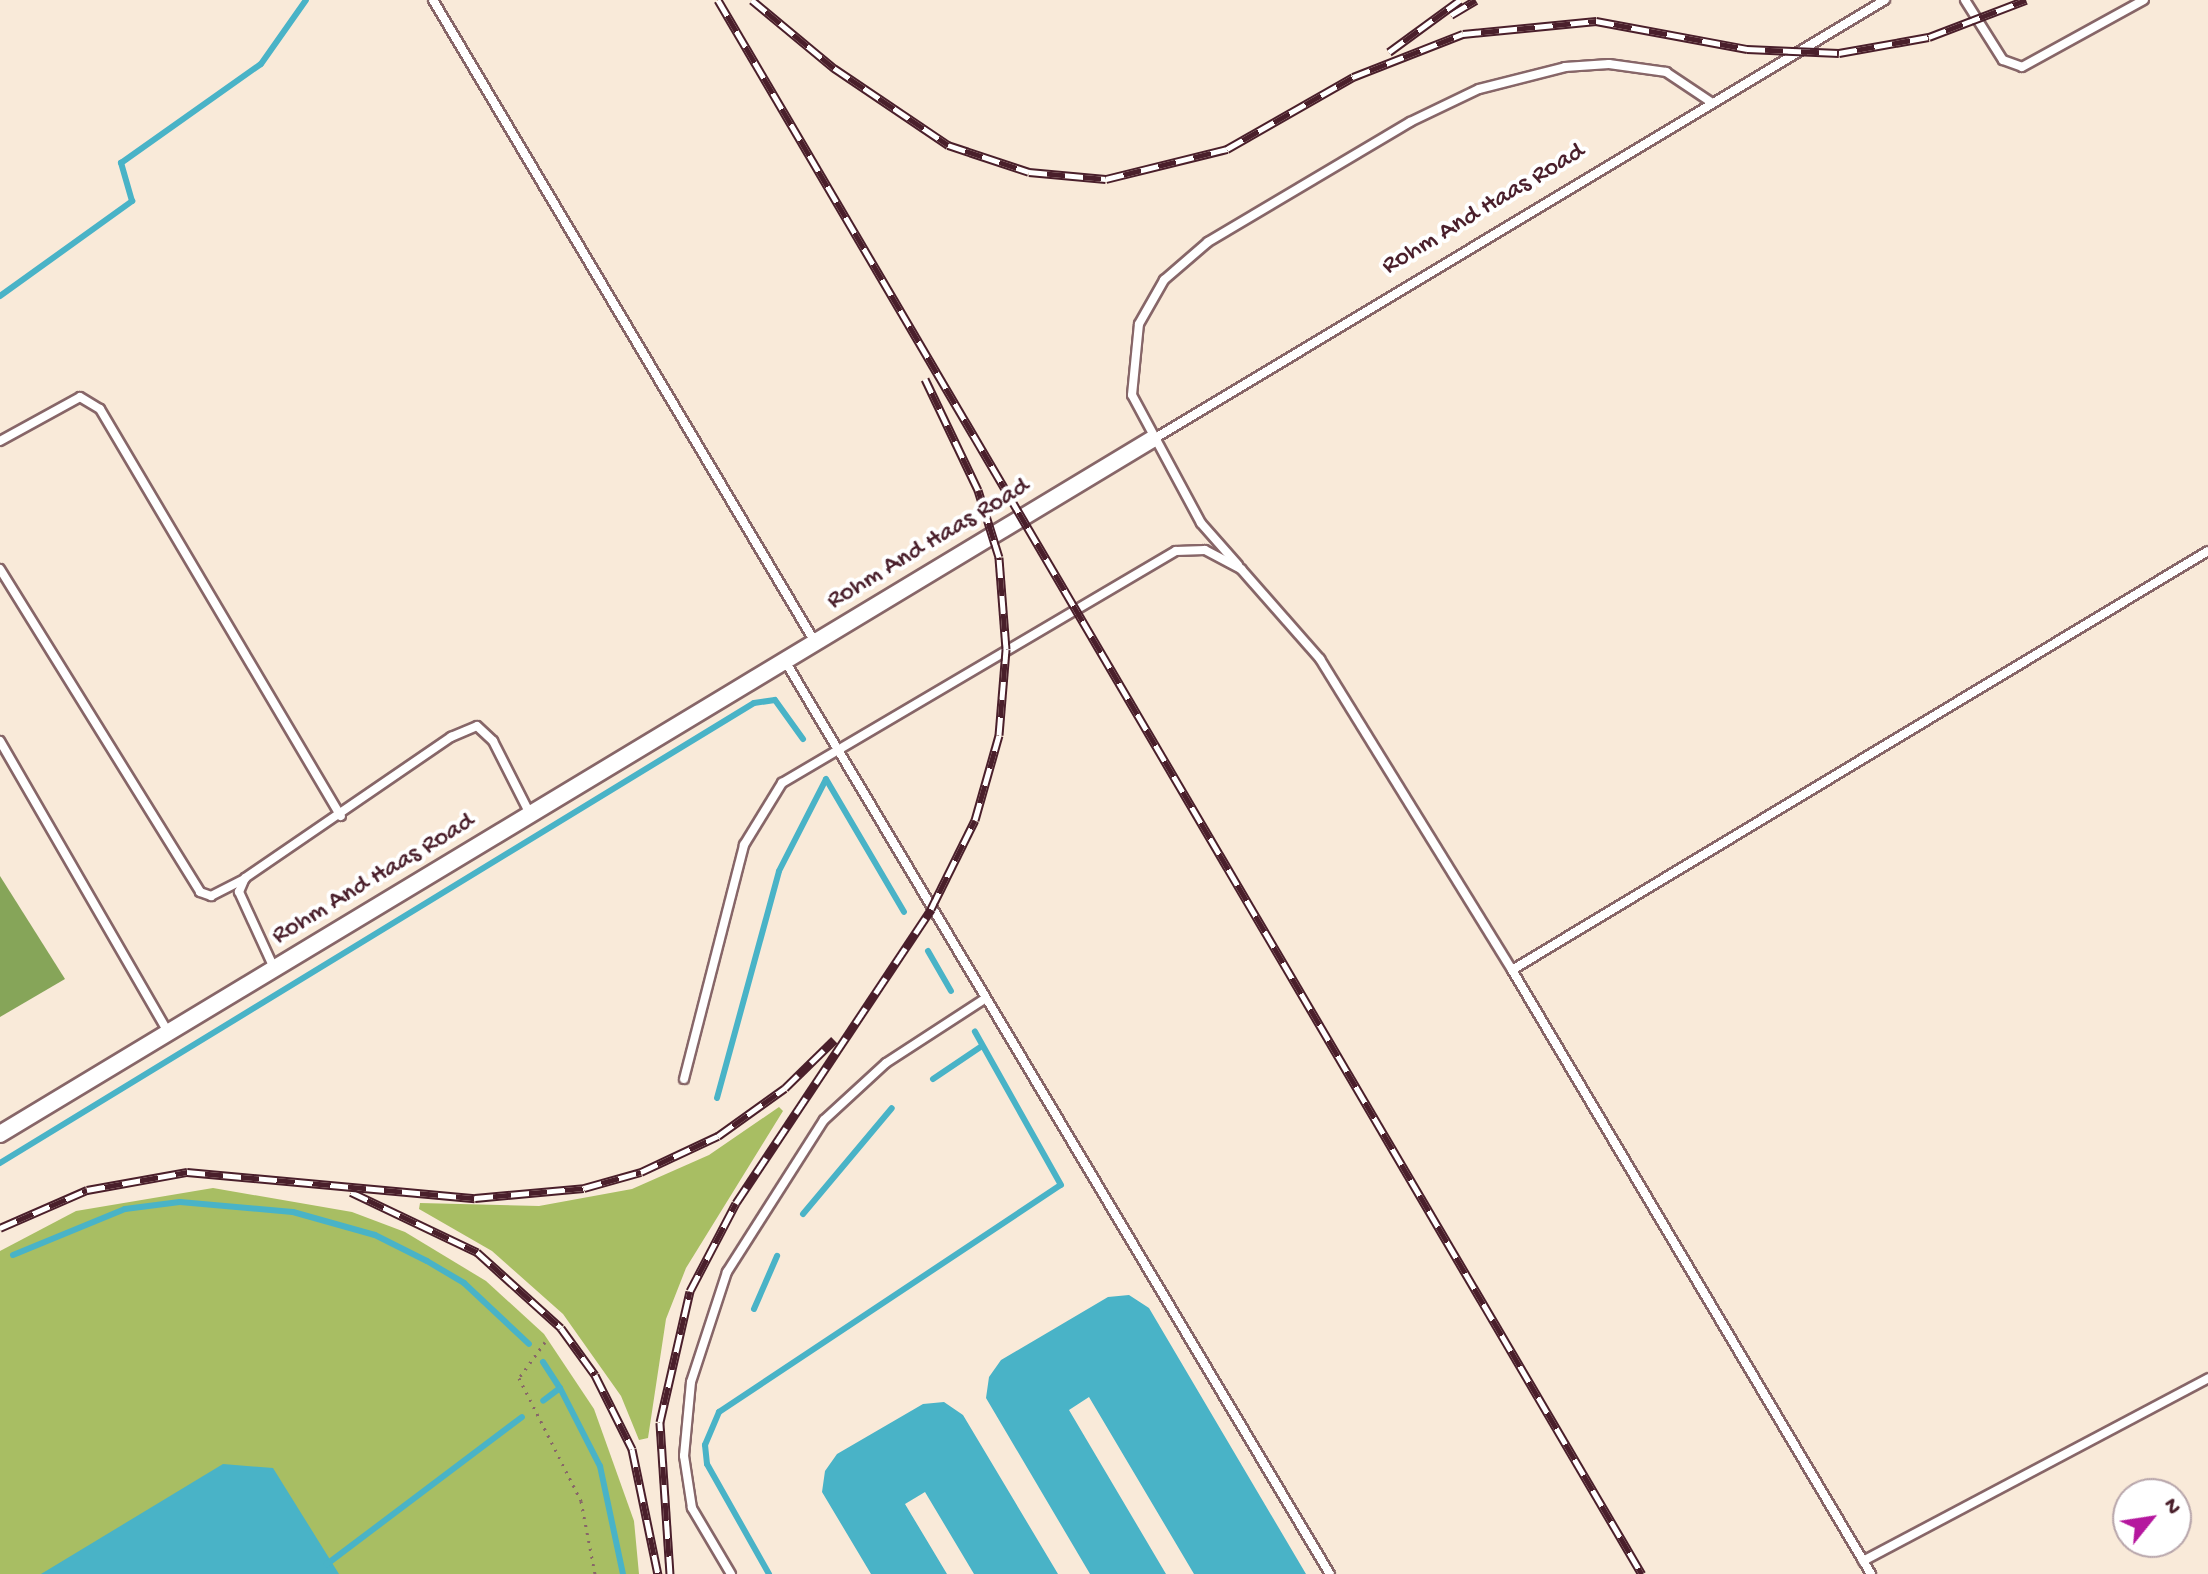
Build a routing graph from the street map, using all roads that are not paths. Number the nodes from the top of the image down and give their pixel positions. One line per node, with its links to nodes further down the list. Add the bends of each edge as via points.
1 (433, 0): 11 (lane)
2 (1885, 0): 5 (lane, Rohm And Haas Road)
3 (1965, 0): 4 (lane, via 2003,60 2022,67)
4 (2144, 0)
5 (1711, 102): 6 (lane, Rohm And Haas Road); 6 (lane, via 1666,72 1637,66 1565,67 1518,77 1441,105 1208,242 1164,280 1139,324 1132,395)
6 (1151, 440): 10 (lane, via 1201,523); 11 (street, Rohm And Haas Road)
7 (0, 441): 16 (lane, via 80,397 90,399)
8 (2208, 551): 19 (lane)
9 (0, 569): 17 (lane, via 200,892 211,896)
10 (1241, 569): 14 (lane, via 1205,550 1176,551); 19 (lane, via 1320,659)
11 (815, 642): 12 (street, Rohm And Haas Road)
12 (785, 660): 14 (lane); 15 (street, Rohm And Haas Road)
13 (0, 741): 21 (lane)
14 (836, 749): 20 (lane); 22 (lane, via 782,783 752,825)
15 (530, 814): 16 (lane, via 477,726); 18 (street, Rohm And Haas Road)
16 (341, 816): 17 (lane)
17 (245, 878): 18 (lane, via 239,892)
18 (274, 968): 21 (street, Rohm And Haas Road)
19 (1512, 970): 25 (lane)
20 (986, 998): 26 (lane, via 886,1063 824,1120 727,1272 691,1382 684,1456 692,1508); 27 (lane)
21 (168, 1032): 23 (street, Rohm And Haas Road)
22 (684, 1079)
23 (0, 1134)
24 (2208, 1378): 25 (lane)
25 (1863, 1561): 28 (lane)
26 (731, 1574)
27 (1330, 1574)
28 (1871, 1574)

